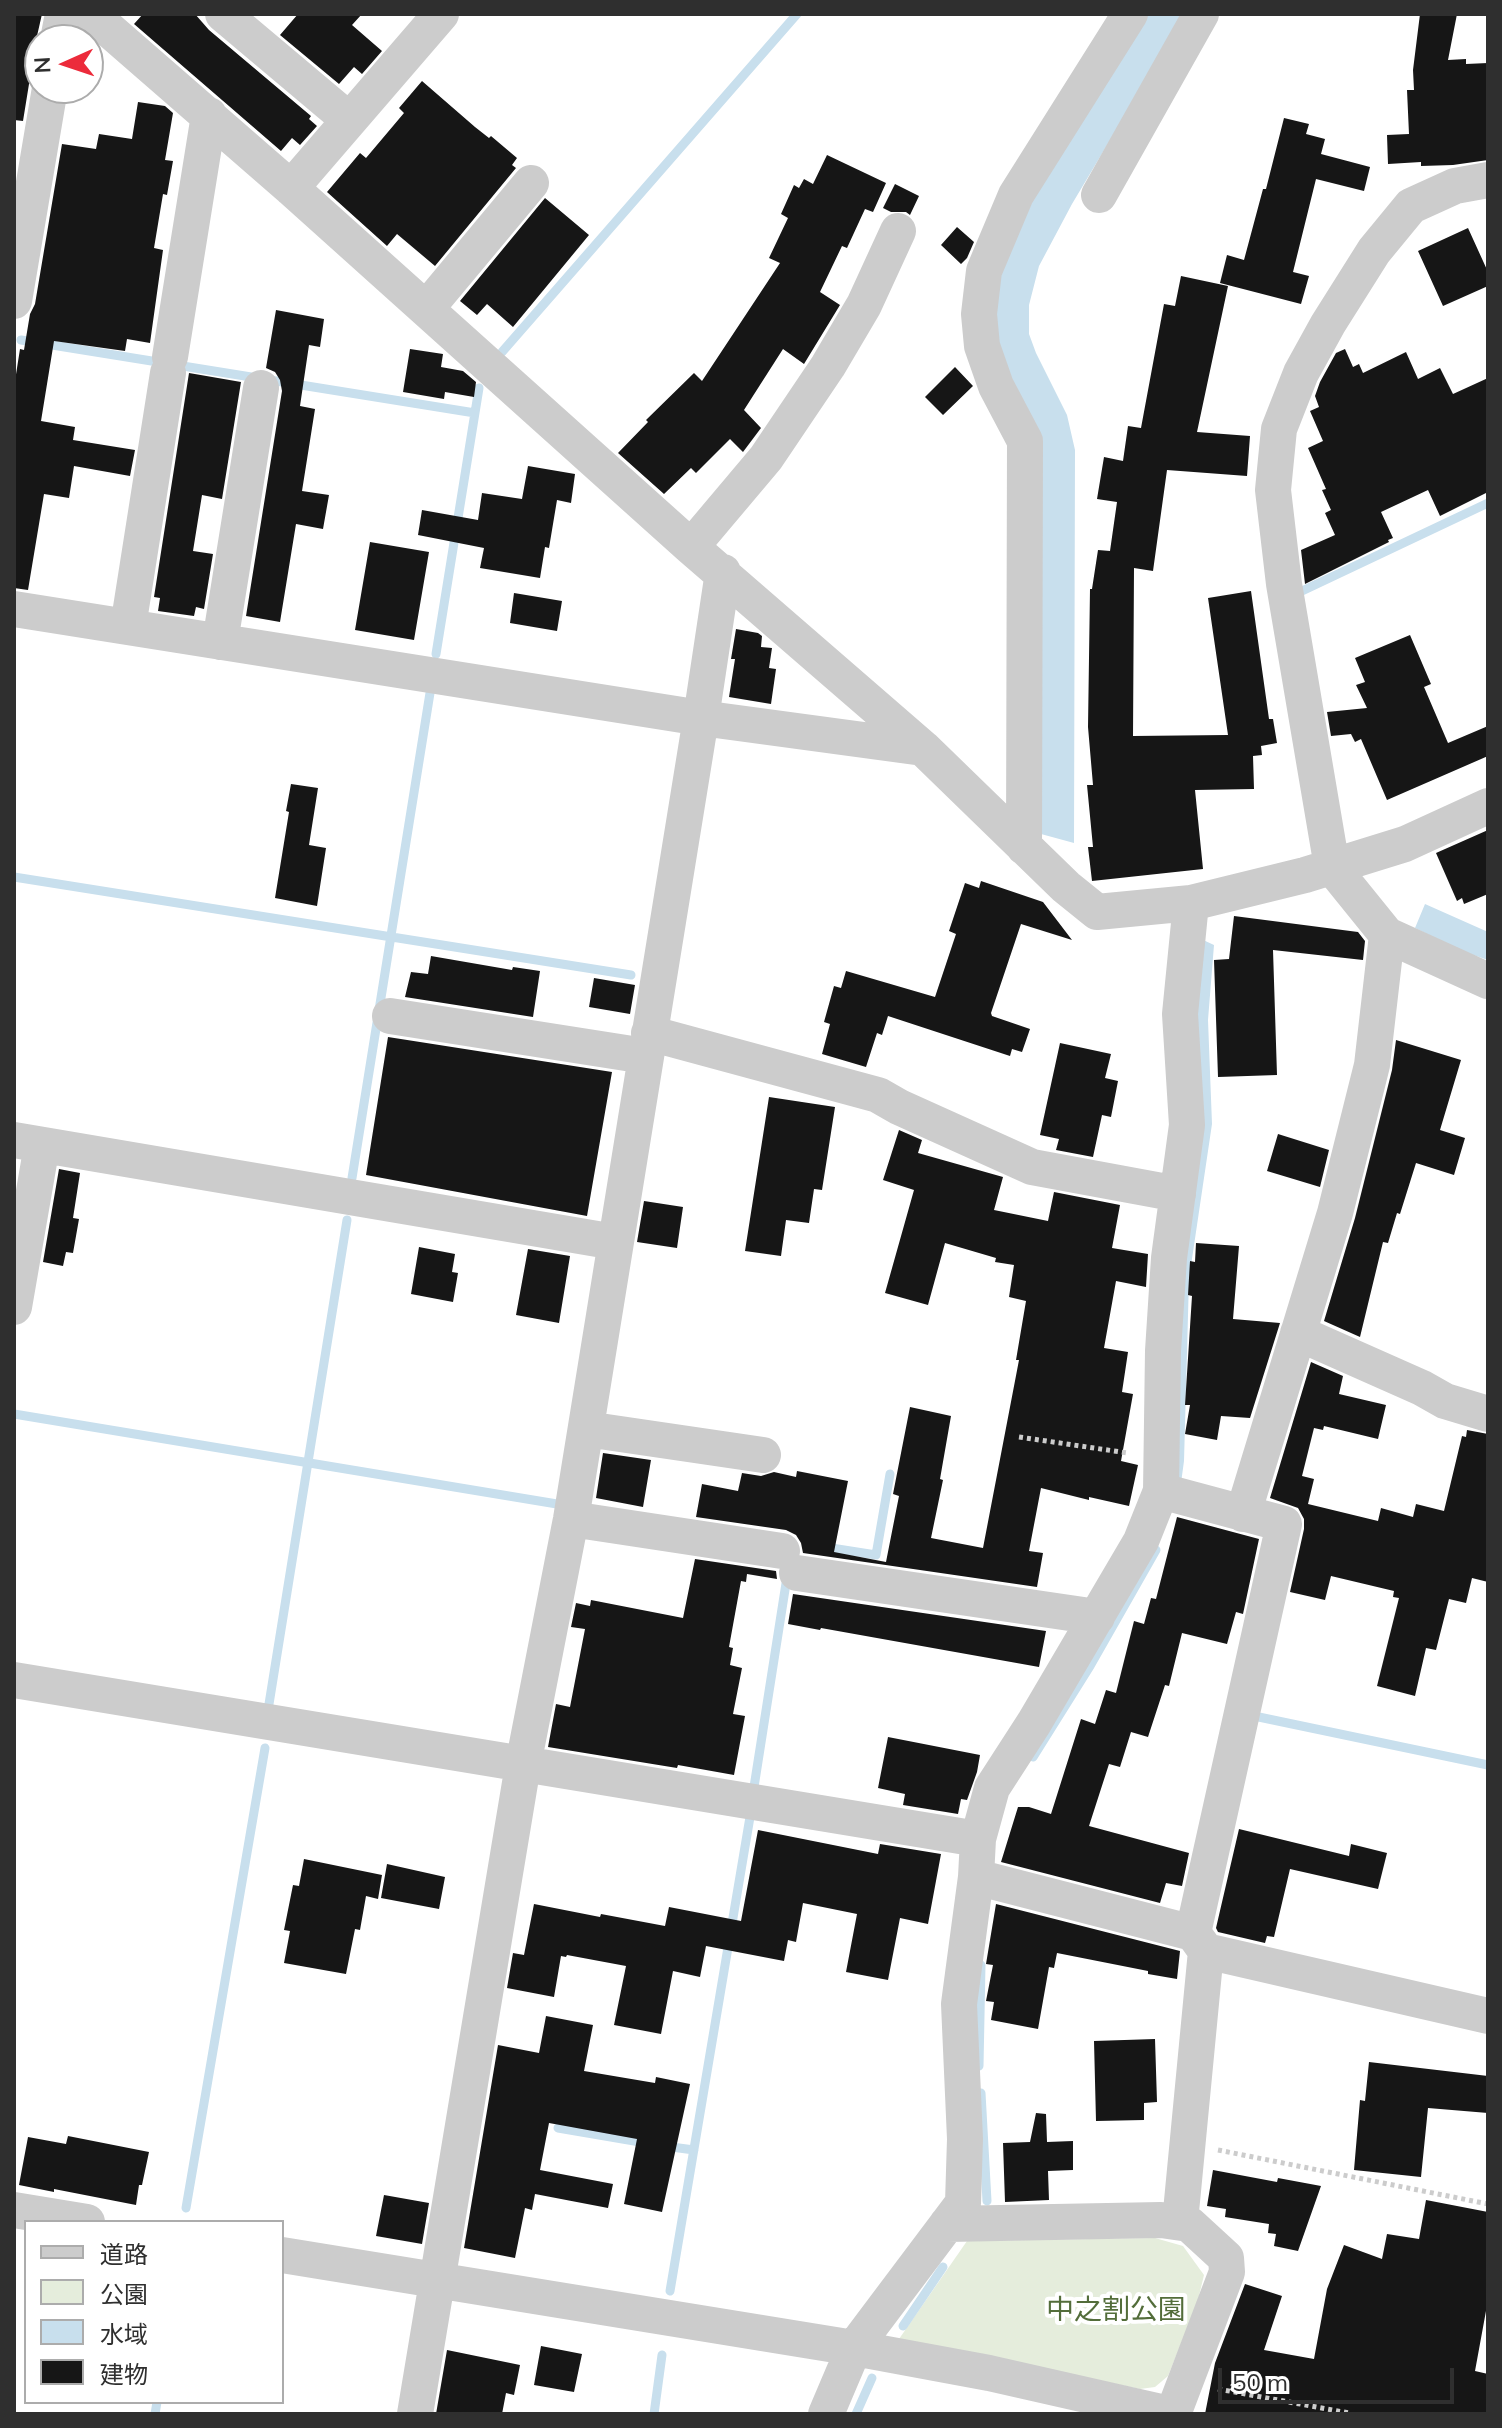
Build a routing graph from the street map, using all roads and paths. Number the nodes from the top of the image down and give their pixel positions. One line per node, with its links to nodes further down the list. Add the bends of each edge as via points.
1 (223, 14): 8 (street)
2 (441, 14): 8 (street)
3 (1130, 14): 25 (street, via 1016,195 984,271 982,346 1025,441)
4 (1201, 14): 12 (street)
5 (101, 17): 7 (street)
6 (47, 104): 14 (street)
7 (209, 115): 11 (street); 20 (street)
8 (349, 120): 11 (street)
9 (1488, 180): 26 (street, via 1455,186 1411,206 1378,245 1301,373 1279,429 1273,490)
10 (531, 183): 15 (street)
11 (291, 188): 15 (street)
12 (1099, 195)
13 (898, 231): 17 (street, via 828,366 766,458)
14 (14, 301)
15 (426, 309): 17 (street)
16 (261, 388): 21 (street)
17 (691, 547): 18 (street)
18 (723, 572): 22 (street); 23 (street)
19 (14, 609): 20 (street)
20 (128, 627): 21 (street)
21 (220, 642): 22 (street)
22 (701, 718): 23 (street); 31 (street)
23 (923, 748): 25 (street)
24 (1488, 806): 26 (street, via 1405,844)
25 (1024, 847): 27 (street, via 1097,912)
26 (1332, 867): 27 (street); 28 (street)
27 (1191, 903): 33 (street, via 1180,1014 1187,1125)
28 (1387, 935): 29 (street); 36 (street, via 1372,1065)
29 (1488, 981)
30 (390, 1016): 31 (street)
31 (647, 1044): 33 (street, via 878,1095 1032,1167); 34 (street)
32 (28, 1143): 34 (street); 35 (street)
33 (1178, 1194): 41 (street, via 1163,1351)
34 (615, 1242): 38 (street)
35 (14, 1307)
36 (1298, 1333): 37 (street, via 1445,1401); 42 (street)
37 (1488, 1414)
38 (586, 1429): 40 (street); 43 (street)
39 (1019, 1437): 41 (path)
40 (763, 1455)
41 (1161, 1474): 42 (street); 44 (street, via 1141,1541)
42 (1243, 1514): 49 (street, via 1284,1524)
43 (571, 1519): 44 (street); 46 (street)
44 (1097, 1617): 47 (street, via 992,1788)
45 (14, 1680): 46 (street)
46 (523, 1765): 47 (street); 58 (street)
47 (978, 1839): 48 (street)
48 (976, 1877): 49 (street); 56 (street, via 959,2004 963,2203)
49 (1199, 1942): 50 (street); 51 (street)
50 (1488, 2016)
51 (1187, 2144): 52 (path); 55 (street)
52 (1488, 2204)
53 (14, 2210): 54 (street)
54 (75, 2220)
55 (1180, 2222): 56 (street); 60 (street, via 1226,2258 1227,2272)
56 (947, 2224): 59 (street)
57 (284, 2255): 58 (street)
58 (437, 2281): 59 (street); 62 (street)
59 (854, 2348): 60 (street); 63 (street)
60 (1176, 2404): 61 (path)
61 (1349, 2413)
62 (415, 2414)
63 (826, 2414)

